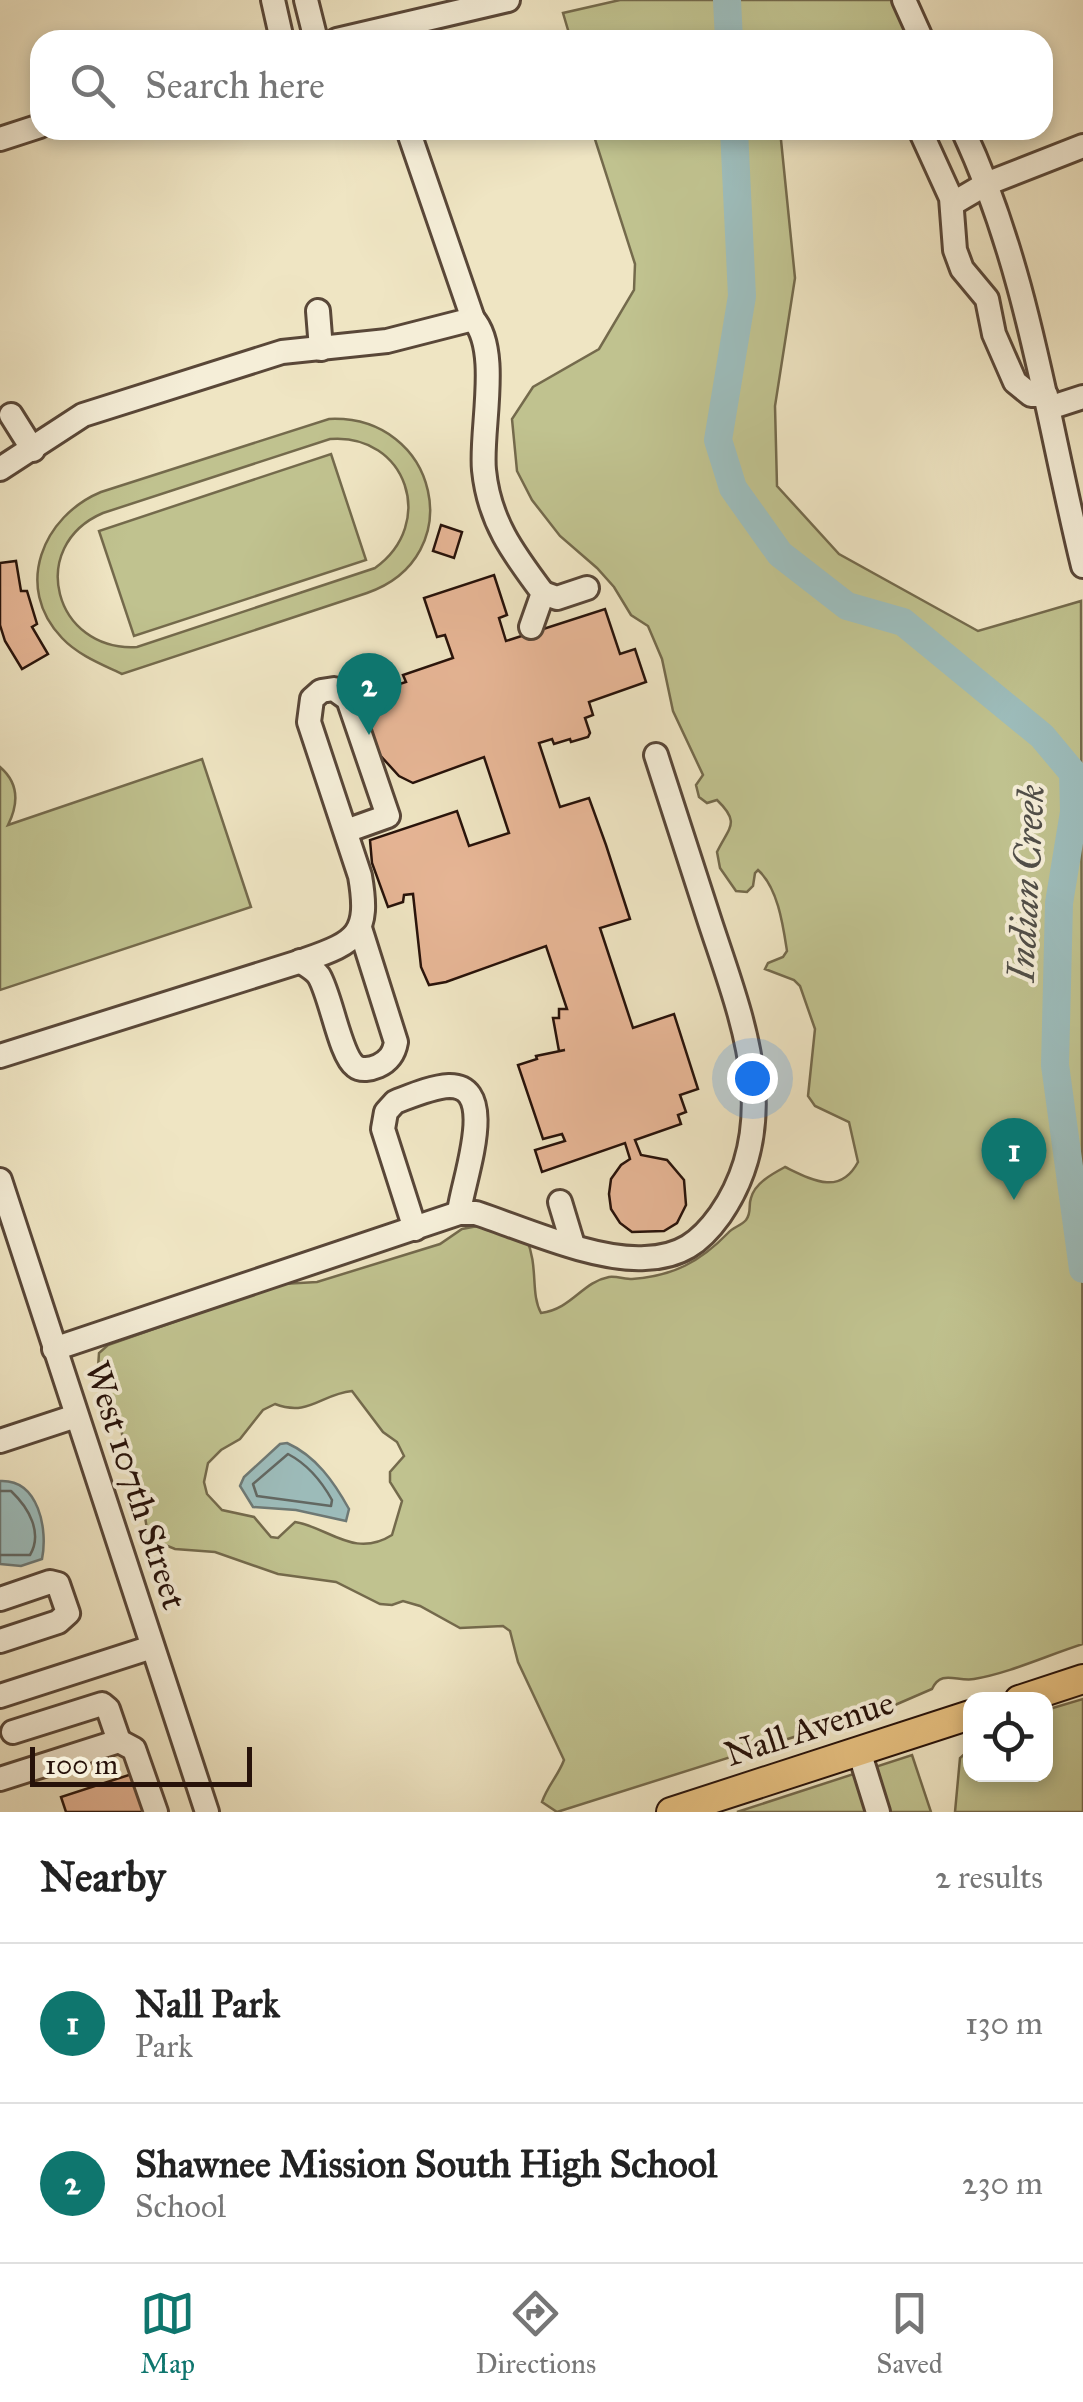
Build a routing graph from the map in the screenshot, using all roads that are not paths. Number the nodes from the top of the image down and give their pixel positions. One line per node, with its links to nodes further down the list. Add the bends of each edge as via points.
1 (273, 0): 5 (street)
2 (306, 0): 6 (street)
3 (508, 0): 7 (street)
4 (904, 0): 8 (street)
5 (280, 30)
6 (314, 30)
7 (399, 30)
8 (918, 30)
9 (30, 129): 10 (street)
10 (0, 139)
11 (411, 140): 20 (street)
12 (924, 140): 16 (street)
13 (968, 140): 15 (street)
14 (1083, 146): 15 (street)
15 (986, 184): 16 (street); 17 (street)
16 (952, 204): 18 (street, via 962,270)
17 (1021, 287): 18 (street); 21 (street)
18 (987, 299): 23 (street)
19 (318, 311): 22 (street)
20 (473, 319): 22 (street, via 387,341); 31 (street, via 484,346 484,470 499,530)
21 (1034, 340): 23 (street); 25 (street)
22 (321, 348): 27 (street, via 282,352 83,415)
23 (1004, 357): 25 (street, via 1015,382)
24 (1083, 398): 25 (street)
25 (1048, 402): 29 (street)
26 (10, 416): 27 (street)
27 (33, 450): 28 (street)
28 (0, 468)
29 (1083, 566)
30 (587, 588): 31 (street, via 557,598)
31 (543, 593): 32 (street)
32 (531, 627)
33 (656, 755): 42 (street, via 750,1049 752,1134 745,1170 726,1205 705,1236 682,1252 612,1257)
34 (346, 831): 34 (street, via 388,816 348,699 334,689 312,699 309,722); 35 (street, via 364,901)
35 (360, 928): 36 (street, via 342,947); 36 (street, via 396,1042 382,1065 355,1066 326,990)
36 (300, 962): 37 (street)
37 (0, 1056)
38 (0, 1180): 43 (street, West 107th Street)
39 (560, 1202): 42 (street)
40 (459, 1213): 41 (street); 41 (street, via 478,1119 470,1095 446,1086 394,1102 384,1120); 42 (street)
41 (415, 1229): 43 (street)
42 (574, 1245)
43 (54, 1349): 44 (street, West 107th Street)
44 (76, 1416): 45 (street); 48 (street, West 107th Street)
45 (0, 1442)
46 (0, 1598): 47 (street, via 50,1582 62,1590 68,1613)
47 (0, 1641)
48 (152, 1647): 51 (street); 58 (street, West 107th Street)
49 (1083, 1678): 50 (main road)
50 (1042, 1692)
51 (0, 1694): 53 (street)
52 (963, 1717): 55 (main road, Nall Avenue)
53 (6, 1734): 54 (street, via 102,1704)
54 (119, 1741): 56 (street); 57 (street, via 134,1749)
55 (859, 1751): 59 (main road, Nall Avenue); 60 (street)
56 (0, 1779)
57 (156, 1812)
58 (207, 1812)
59 (670, 1812)
60 (878, 1812)

